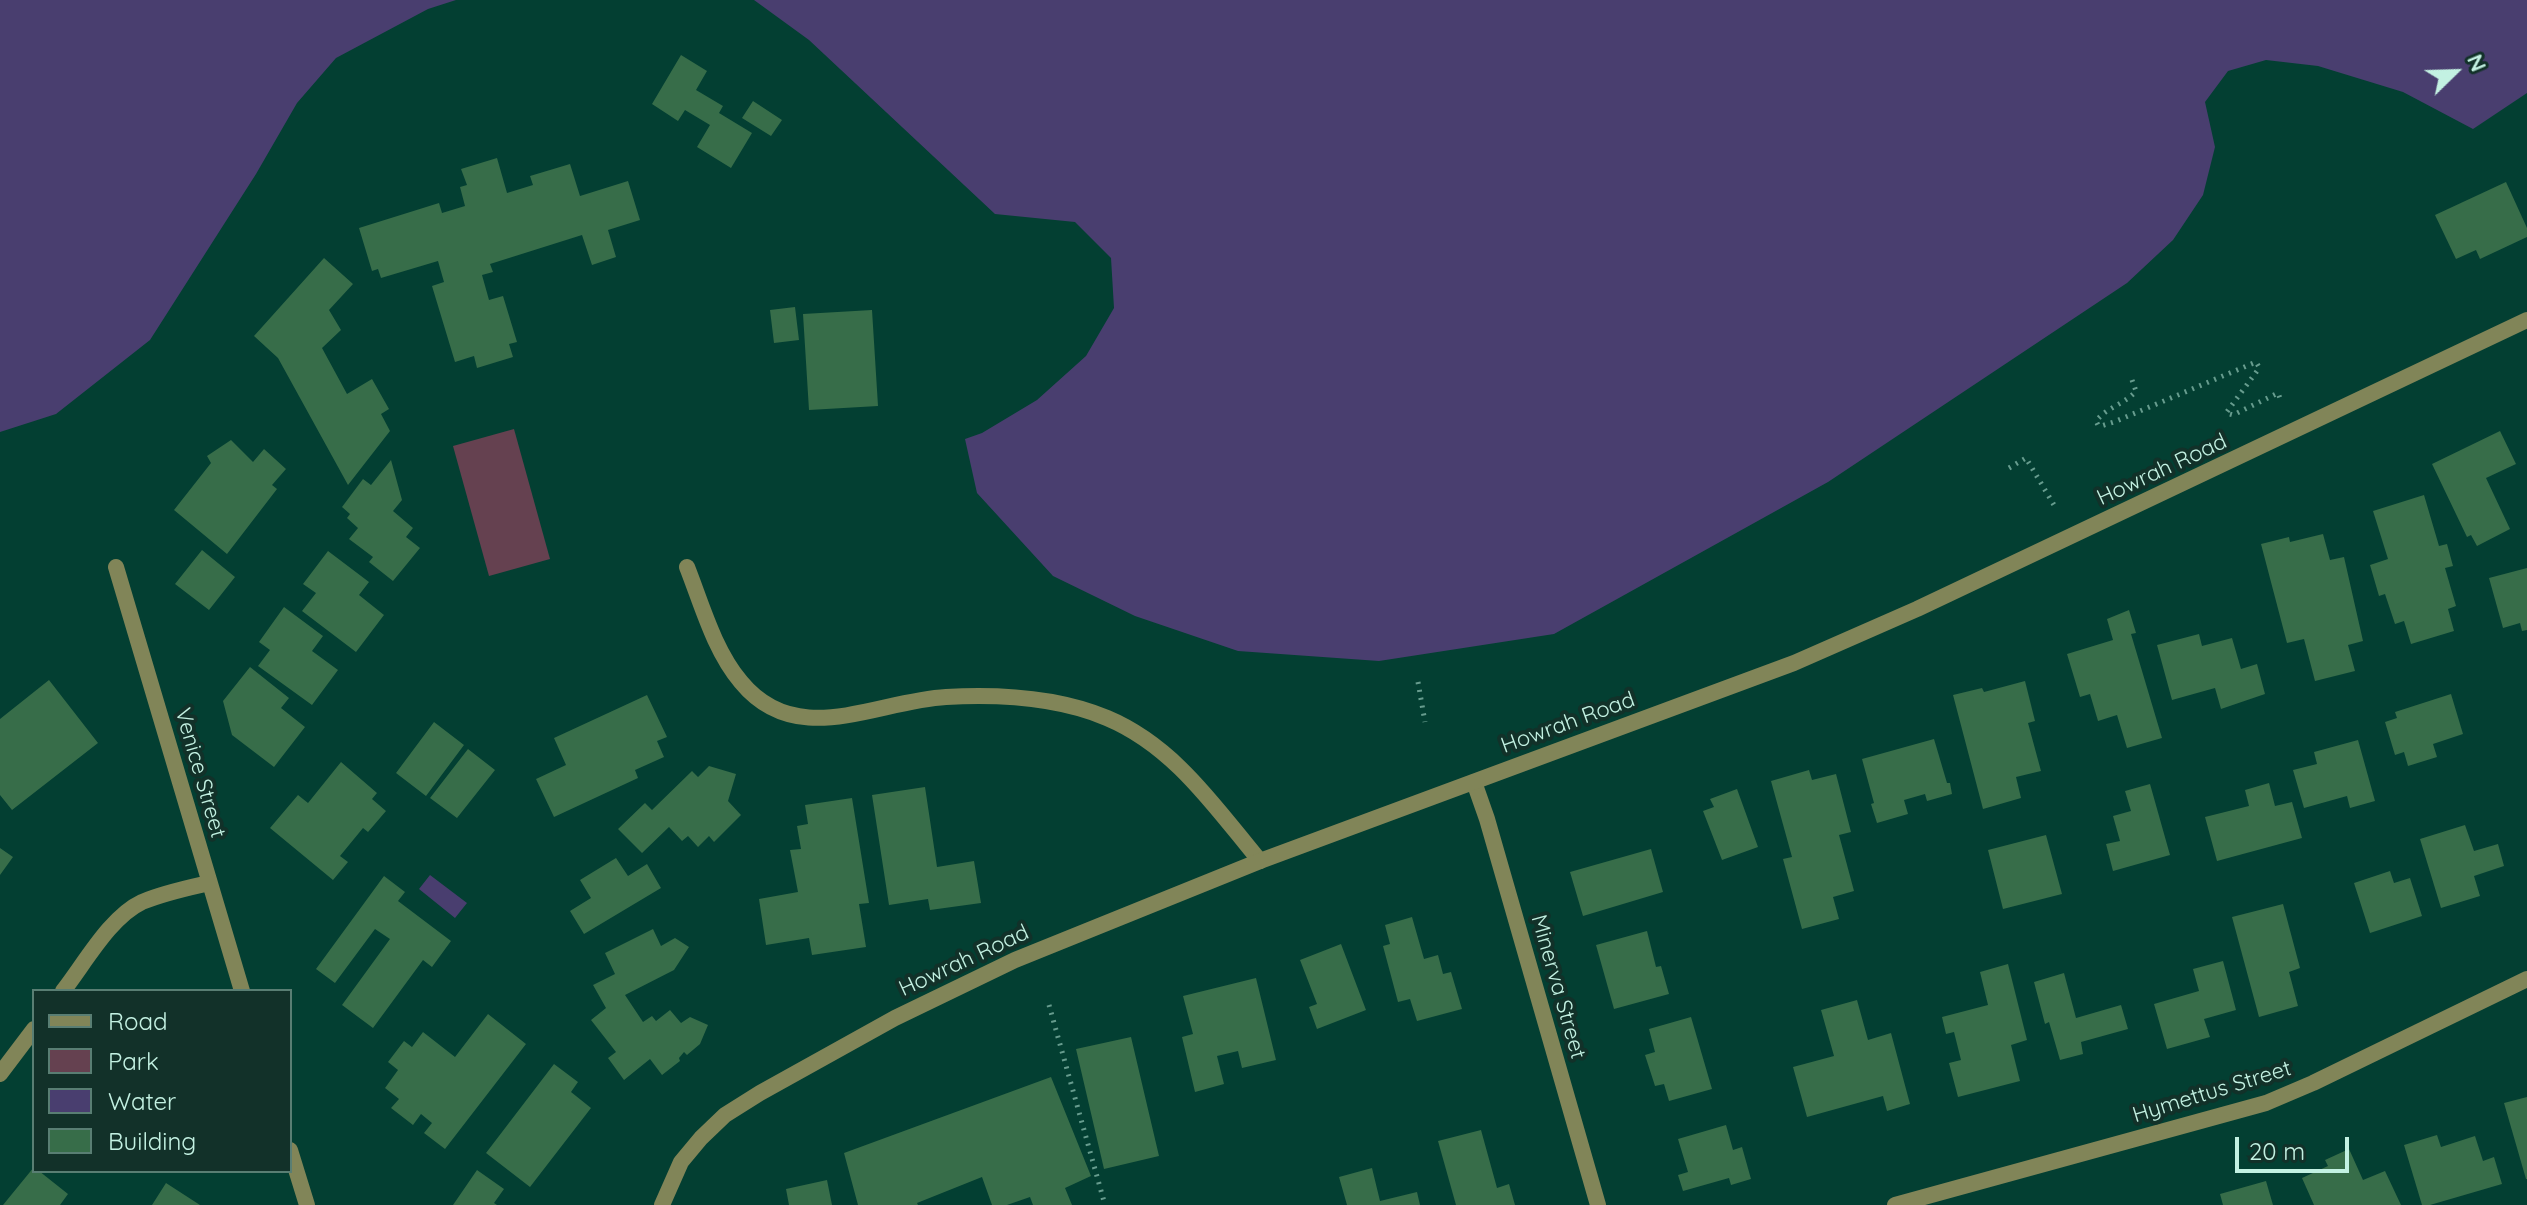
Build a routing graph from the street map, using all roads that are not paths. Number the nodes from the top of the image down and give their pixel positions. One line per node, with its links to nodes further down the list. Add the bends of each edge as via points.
1 (2527, 320): 4 (street, Howrah Road, via 1794,663)
2 (116, 567): 6 (street, Venice Street)
3 (687, 567): 5 (street, via 719,648 741,683 786,714 809,720 942,697 1025,698 1106,717 1143,736 1182,768)
4 (1474, 782): 5 (street, Howrah Road); 15 (street, Minerva Street)
5 (1260, 861): 14 (street, Howrah Road, via 1015,960 895,1018 760,1093 701,1138 681,1162)
6 (209, 883): 8 (street, via 140,903 119,918); 9 (street, Venice Street)
7 (2527, 979): 16 (street, Hymettus Street, via 2266,1103)
8 (65, 989)
9 (241, 989)
10 (32, 1032): 11 (street)
11 (0, 1074)
12 (292, 1156): 13 (street)
13 (307, 1205)
14 (662, 1205)
15 (1598, 1205)
16 (1895, 1205)

